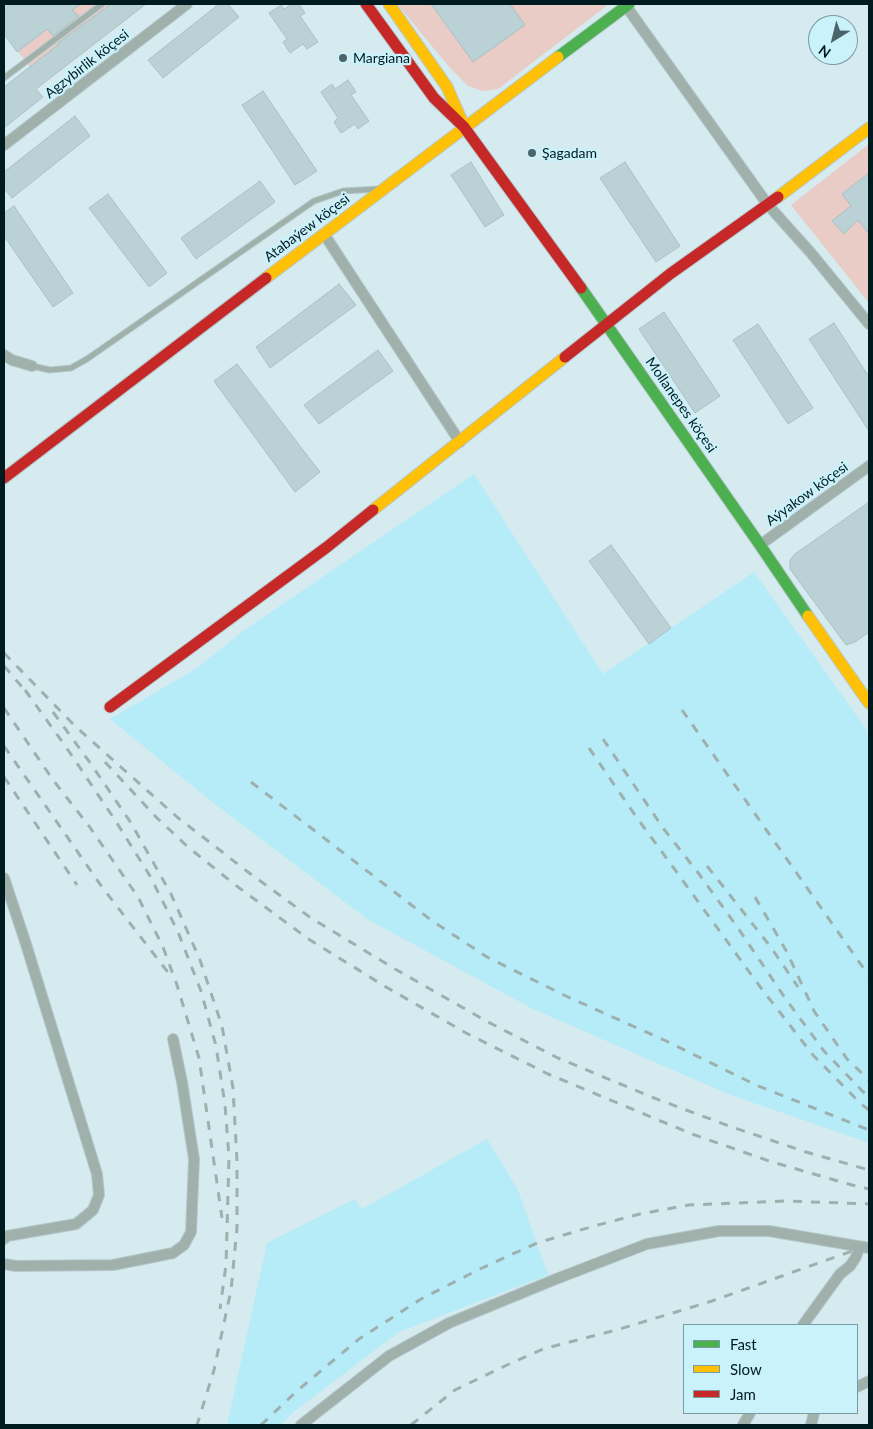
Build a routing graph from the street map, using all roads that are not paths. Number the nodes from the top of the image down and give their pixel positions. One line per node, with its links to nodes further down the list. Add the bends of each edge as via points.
1 (102, 4): 6 (lane)
2 (187, 4): 9 (street, Agzybirlik köçesi)
3 (366, 4): 7 (street, Mollanepes köçesi, via 434,98)
4 (388, 4): 7 (street, Mollanepes köçesi, via 447,87)
5 (628, 5): 7 (street, Atabaýew köçesi); 11 (street)
6 (4, 78)
7 (464, 127): 10 (street, Atabaýew köçesi); 13 (street, Mollanepes köçesi)
8 (869, 128): 11 (street)
9 (4, 145)
10 (384, 188): 12 (street, Atabaýew köçesi); 16 (lane, via 343,191 314,201 87,359 71,368 50,370)
11 (768, 205): 13 (street, via 670,274); 14 (street)
12 (324, 234): 17 (street); 19 (street, Atabaýew köçesi)
13 (607, 324): 17 (street); 20 (street, Mollanepes köçesi)
14 (869, 324)
15 (4, 355): 16 (street)
16 (32, 366)
17 (460, 442): 22 (street, via 327,547)
18 (869, 466): 20 (street, Aýyakow köçesi)
19 (4, 478)
20 (760, 545): 21 (street, Mollanepes köçesi)
21 (869, 703)
22 (110, 707)
23 (4, 878): 25 (street, via 97,1174 99,1195 93,1210 76,1224)
24 (173, 1039): 27 (street, via 194,1159 191,1232 184,1245 173,1253 113,1265)
25 (4, 1239)
26 (864, 1248): 28 (street, via 840,1274); 30 (street, via 769,1231 718,1231 647,1244 449,1323 389,1356)
27 (4, 1264)
28 (804, 1324)
29 (749, 1414): 31 (street)
30 (301, 1425)
31 (743, 1425)

